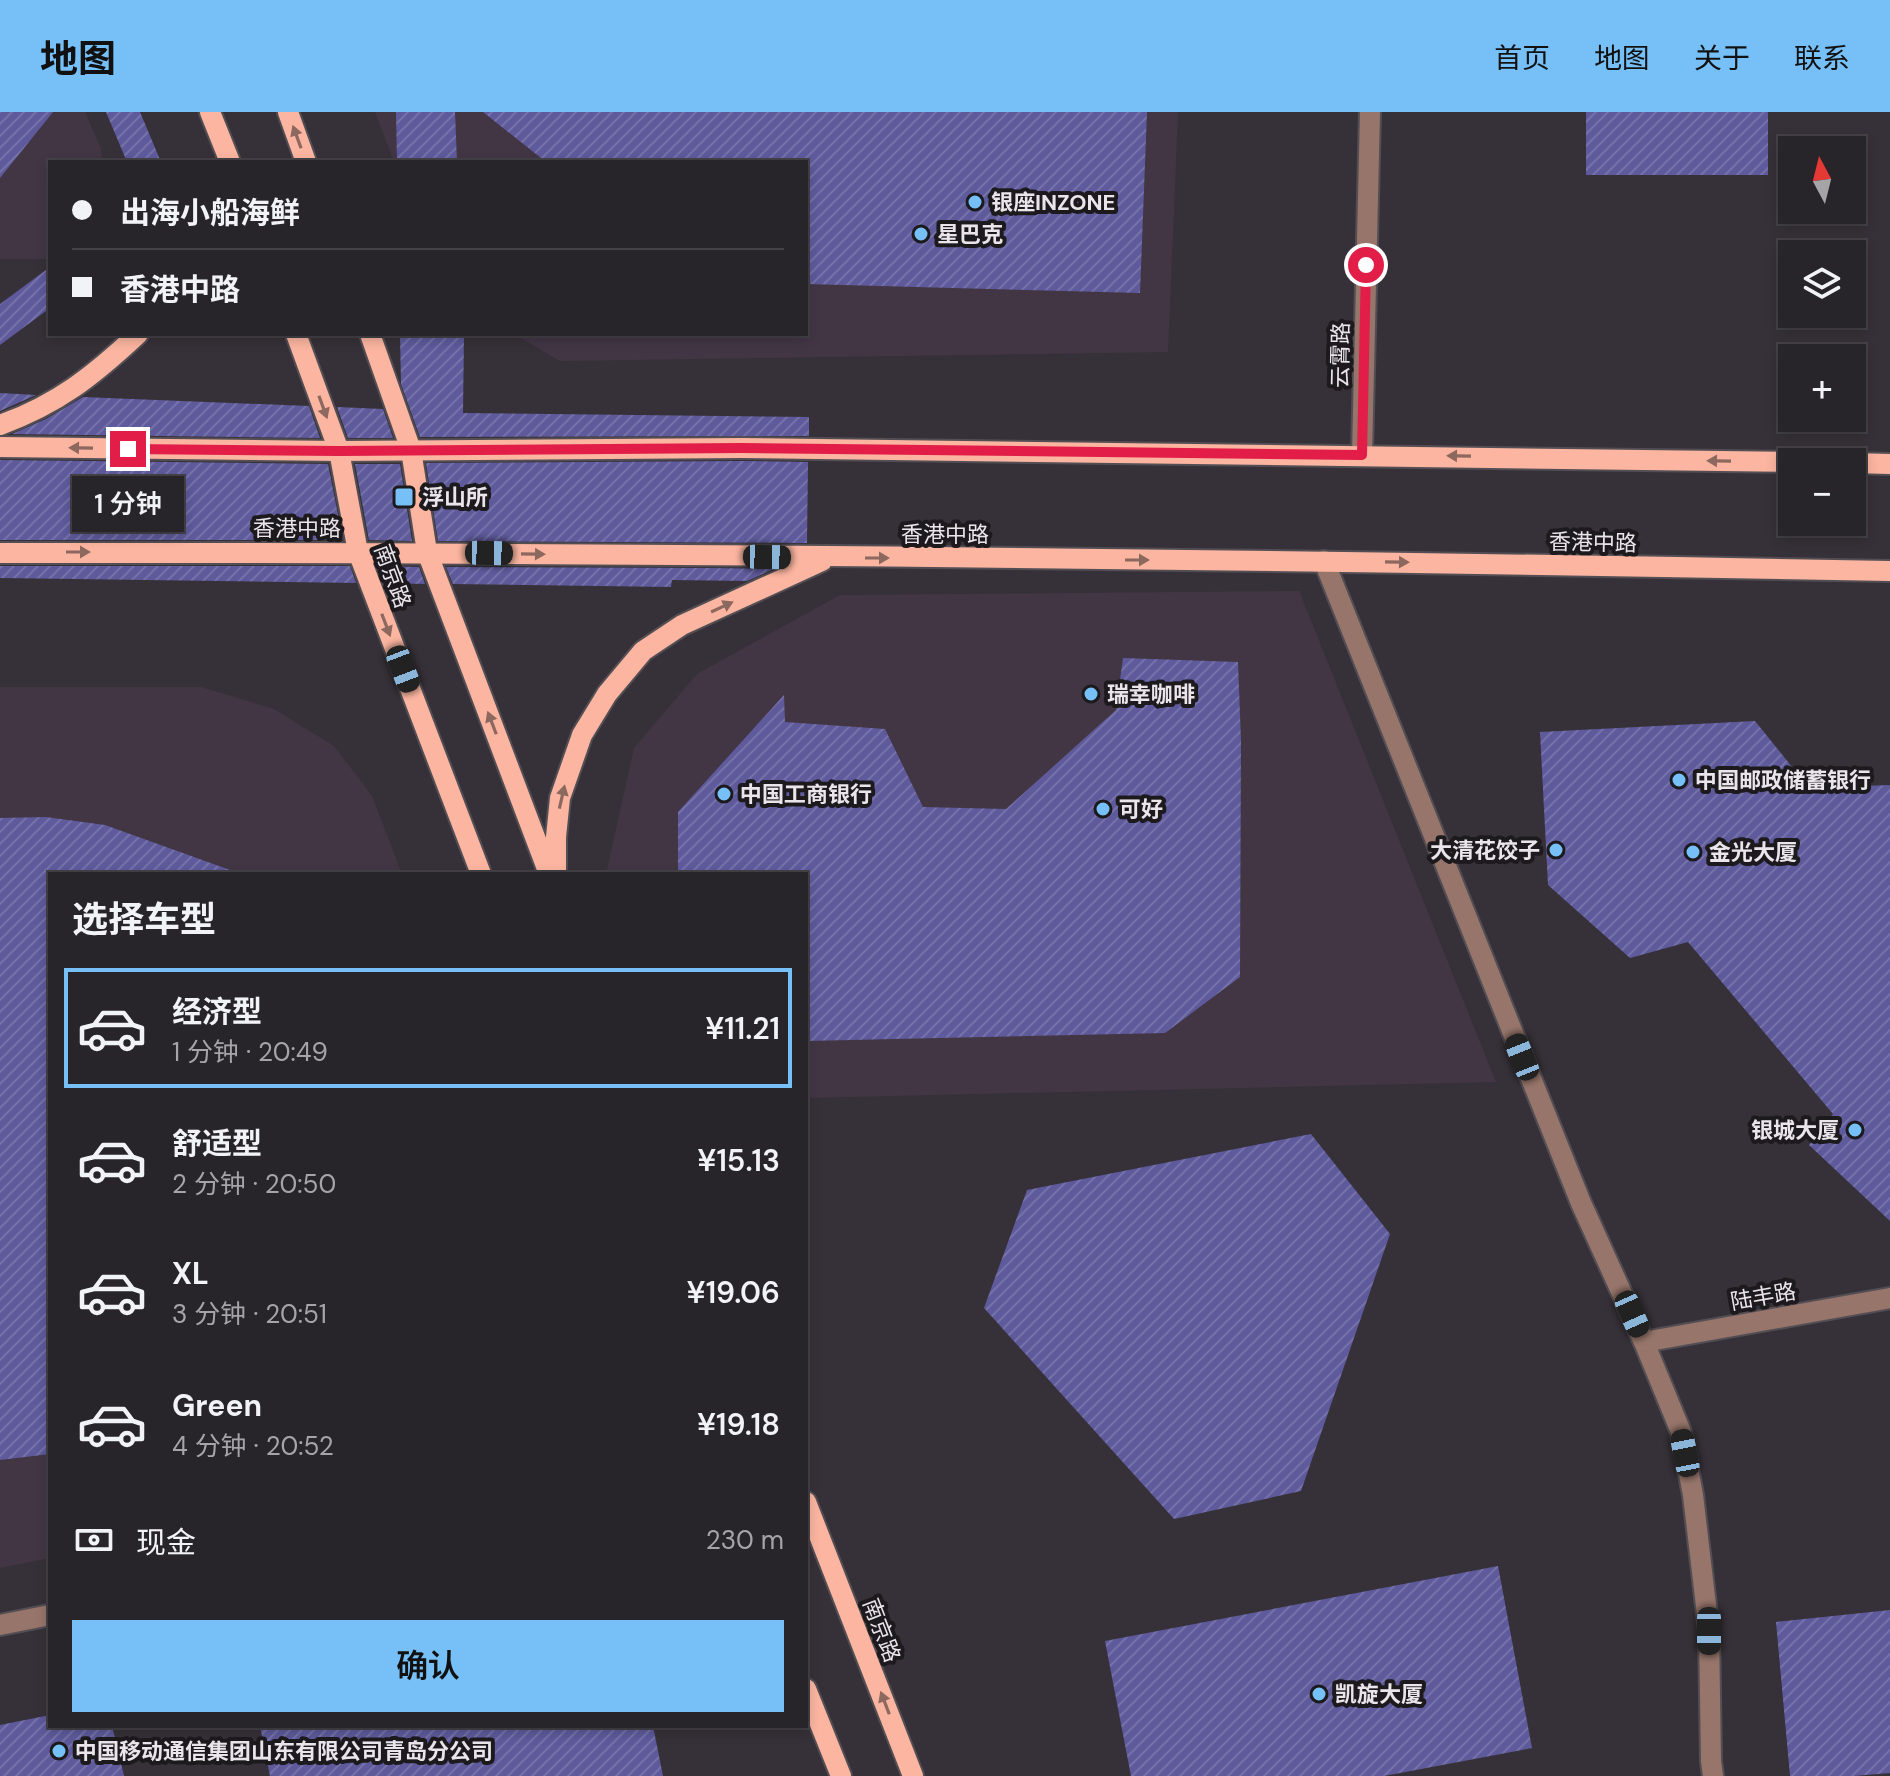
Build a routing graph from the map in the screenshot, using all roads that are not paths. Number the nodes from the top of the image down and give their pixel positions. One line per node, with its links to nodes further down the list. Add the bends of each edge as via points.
1 (210, 112): 4 (main road)
2 (288, 112): 5 (main road, one-way to 2)
3 (1370, 112): 13 (street, 云霄路)
4 (226, 159)
5 (305, 160)
6 (136, 336): 9 (main road, via 97,372 37,412)
7 (297, 336): 12 (main road, 南京路, one-way to 12)
8 (371, 336): 11 (main road, 南京路)
9 (0, 425)
10 (0, 447): 12 (main road, one-way to 10)
11 (411, 450): 12 (main road); 13 (main road); 18 (main road, 南京路)
12 (339, 451): 17 (main road, 南京路)
13 (1362, 455): 14 (main road, one-way to 13)
14 (1778, 462)
15 (1866, 463): 16 (main road)
16 (1890, 464)
17 (358, 552): 18 (main road, 香港中路); 19 (main road, 香港中路, one-way to 17); 23 (main road, 南京路, one-way to 23)
18 (427, 552): 20 (main road, 香港中路, one-way to 20); 24 (main road, 南京路, one-way to 18)
19 (0, 553)
20 (829, 558): 21 (main road, 香港中路, one-way to 21); 25 (main road, one-way to 20, via 560,798 582,735 643,651 682,625)
21 (1324, 561): 22 (main road, 香港中路, one-way to 22); 27 (street, via 1581,1203)
22 (1890, 571)
23 (480, 872)
24 (548, 872)
25 (556, 872)
26 (1890, 1298): 27 (street, 陆丰路)
27 (1644, 1342): 36 (street, via 1681,1432 1693,1495 1709,1631)
28 (808, 1507): 32 (main road, 南京路, one-way to 28)
29 (48, 1615): 30 (street)
30 (0, 1625)
31 (808, 1694): 33 (main road)
32 (902, 1747): 34 (main road, 南京路); 35 (main road)
33 (840, 1774)
34 (913, 1776)
35 (922, 1776)
36 (1713, 1776)

